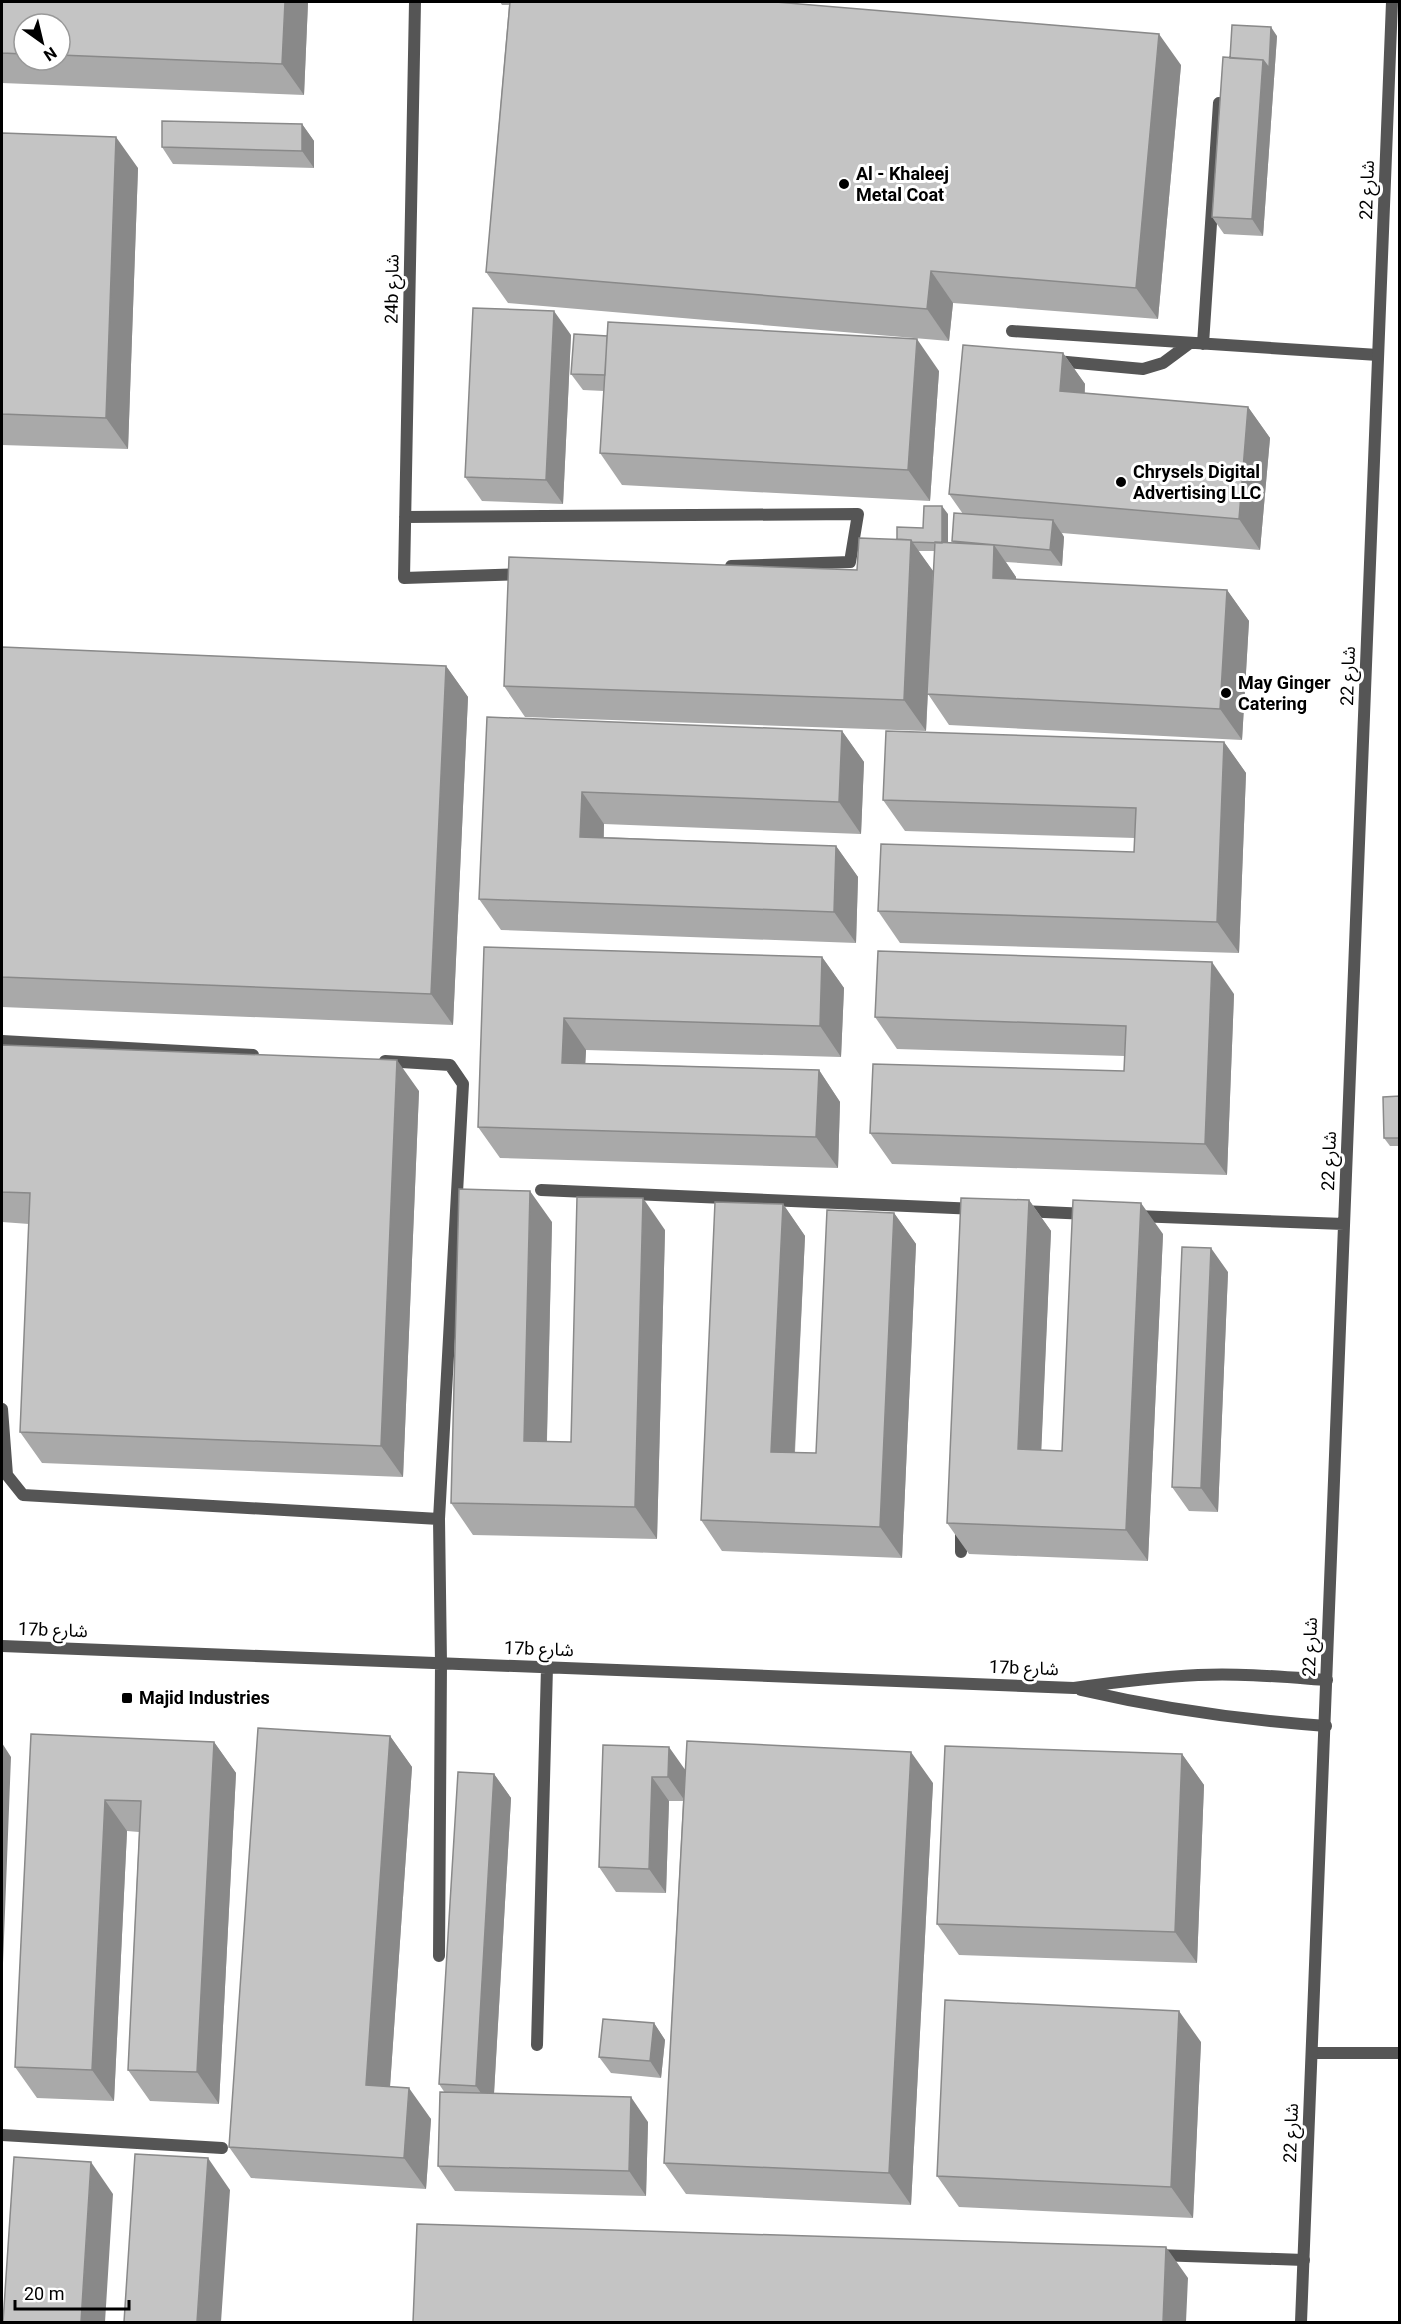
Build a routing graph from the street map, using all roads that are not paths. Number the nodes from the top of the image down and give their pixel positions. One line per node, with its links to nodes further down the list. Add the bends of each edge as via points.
1 (415, 2): 9 (street, 24b شارع)
2 (1392, 2): 7 (street, شارع 22)
3 (1219, 103): 6 (street)
4 (1012, 331): 5 (street)
5 (1190, 343): 6 (street); 8 (street, via 1163,363 1143,369)
6 (1203, 344): 7 (street)
7 (1378, 355): 20 (street, شارع 22)
8 (1042, 360)
9 (405, 517): 10 (street, via 858,514 850,562); 11 (street, 24b شارع, via 404,578)
10 (721, 567)
11 (533, 573)
12 (2, 1041): 13 (street)
13 (261, 1055)
14 (368, 1061): 23 (street, via 450,1065 463,1084)
15 (541, 1190): 16 (street, via 967,1214)
16 (991, 1209)
17 (1014, 1210): 18 (street)
18 (1097, 1214)
19 (1120, 1215): 20 (street)
20 (1344, 1224): 28 (street, شارع 22)
21 (2, 1409): 23 (street, via 7,1474 23,1495)
22 (961, 1517): 24 (street)
23 (439, 1519): 26 (street)
24 (961, 1552)
25 (2, 1646): 26 (street, 17b شارع)
26 (441, 1663): 27 (street, 17b شارع); 31 (street)
27 (547, 1667): 29 (street, 17b شارع); 32 (street)
28 (1327, 1680): 29 (street, 17b شارع, via 1200,1675); 30 (street, شارع 22)
29 (1074, 1688): 30 (street, 17b شارع, via 1195,1713)
30 (1326, 1726): 33 (street, شارع 22)
31 (438, 1956)
32 (537, 2045)
33 (1312, 2052): 34 (street); 38 (street, شارع 22)
34 (1400, 2053)
35 (2, 2135): 36 (street)
36 (222, 2148)
37 (1150, 2254): 38 (street)
38 (1304, 2260): 39 (street, شارع 22)
39 (1301, 2322)

